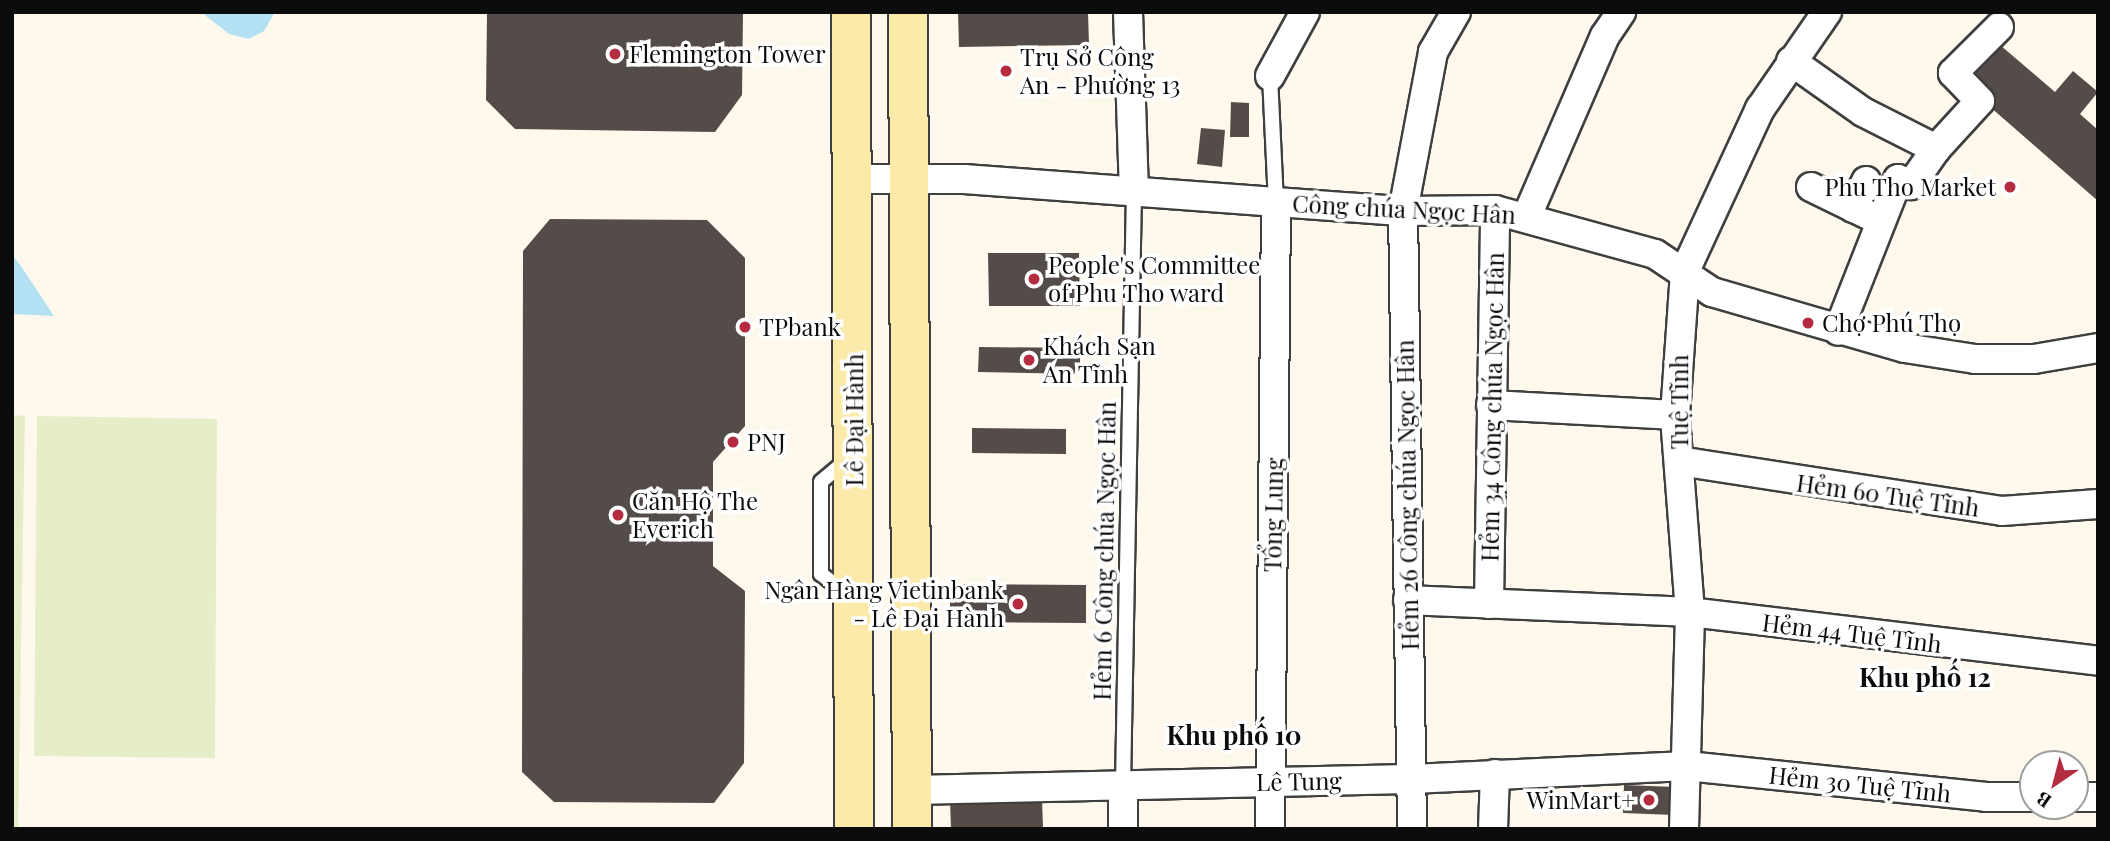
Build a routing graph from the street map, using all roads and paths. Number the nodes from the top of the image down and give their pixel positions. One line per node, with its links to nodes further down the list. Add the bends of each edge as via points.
1 (850, 12): 13 (main road, Lê Đại Hành)
2 (908, 12): 12 (main road)
3 (1128, 12): 16 (street)
4 (1305, 12): 10 (street)
5 (1456, 12): 20 (street, Hẻm 26 Công chúa Ngọc Hân, via 1433,52)
6 (1621, 12): 21 (street, via 1605,36)
7 (1827, 12): 9 (street, Tuệ Tĩnh)
8 (1999, 27): 11 (street, via 1952,73 1980,101)
9 (1791, 61): 11 (street, via 1863,112); 23 (street, Tuệ Tĩnh, via 1760,109)
10 (1270, 76): 17 (lane)
11 (1936, 149): 22 (street, via 1911,185 1898,179)
12 (909, 178): 13 (street, Công chúa Ngọc Hân); 16 (street, Công chúa Ngọc Hân); 39 (main road)
13 (853, 179): 41 (main road, Lê Đại Hành)
14 (1866, 181): 18 (street)
15 (1811, 187): 18 (street)
16 (1133, 191): 17 (street, Công chúa Ngọc Hân); 38 (lane, Hẻm 6 Công chúa Ngọc Hân)
17 (1276, 202): 20 (street, Công chúa Ngọc Hân); 37 (street, Tổng Lung)
18 (1853, 208): 22 (street)
19 (1495, 210): 20 (street, Công chúa Ngọc Hân); 21 (street, Công chúa Ngọc Hân); 26 (street, Hẻm 34 Công chúa Ngọc Hân)
20 (1403, 211): 30 (street, Hẻm 26 Công chúa Ngọc Hân)
21 (1527, 216): 23 (street, Công chúa Ngọc Hân, via 1655,254)
22 (1881, 221): 24 (street)
23 (1685, 271): 24 (street, Công chúa Ngọc Hân, via 1712,292); 27 (street, Tuệ Tĩnh)
24 (1838, 331): 25 (street, Công chúa Ngọc Hân, via 1975,359)
25 (2096, 355)
26 (1491, 405): 27 (street); 31 (street, Hẻm 34 Công chúa Ngọc Hân)
27 (1675, 415): 28 (street, Tuệ Tĩnh)
28 (1679, 461): 29 (street, Hẻm 60 Tuệ Tĩnh, via 2002,512); 32 (street, Tuệ Tĩnh)
29 (2098, 504)
30 (1408, 600): 31 (street, Hẻm 44 Tuệ Tĩnh); 36 (street, Hẻm 26 Công chúa Ngọc Hân)
31 (1489, 604): 32 (street, Hẻm 44 Tuệ Tĩnh)
32 (1690, 612): 33 (street, Hẻm 44 Tuệ Tĩnh); 34 (street, Tuệ Tĩnh)
33 (2098, 661)
34 (1687, 766): 35 (street, Lê Tung); 40 (street, Hẻm 30 Tuệ Tĩnh); 47 (street, Tuệ Tĩnh)
35 (1494, 774): 36 (street, Lê Tung); 46 (street)
36 (1412, 779): 37 (street, Lê Tung); 45 (street, Hẻm 26 Công chúa Ngọc Hân)
37 (1270, 782): 38 (street, Lê Tung); 44 (street, Tổng Lung)
38 (1123, 785): 39 (street, Lê Tung); 43 (street)
39 (912, 790): 42 (main road)
40 (2019, 797)
41 (854, 829)
42 (912, 829)
43 (1123, 829)
44 (1270, 829)
45 (1412, 829)
46 (1493, 829)
47 (1684, 829)

